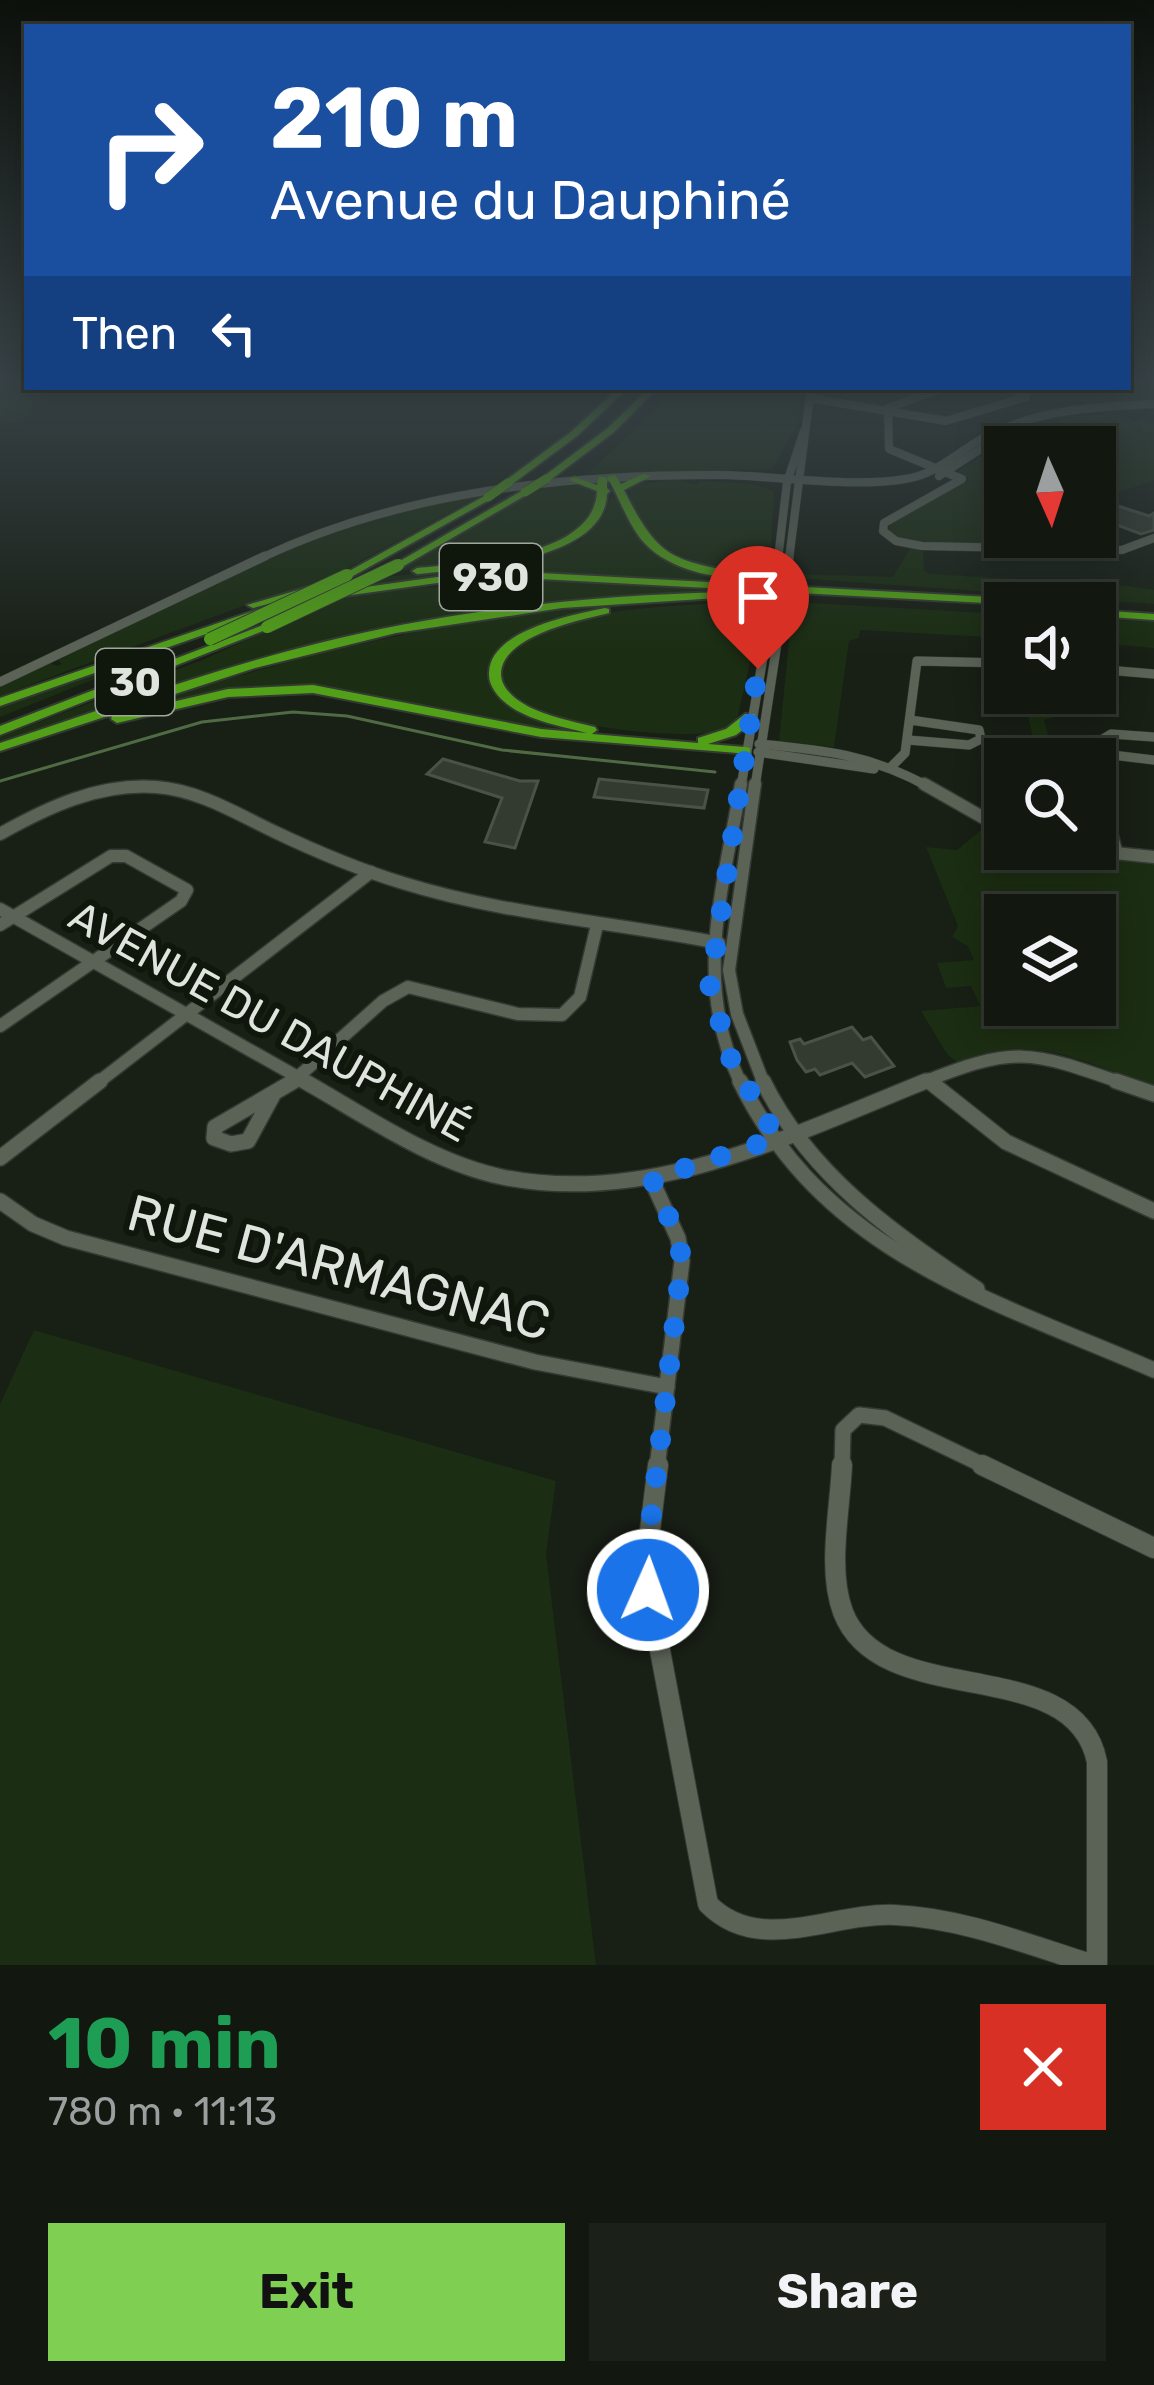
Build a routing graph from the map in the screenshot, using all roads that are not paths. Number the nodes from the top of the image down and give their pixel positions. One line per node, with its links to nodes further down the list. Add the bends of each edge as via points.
1 (522, 473): 32 (highway, 30, bridge, via 347,575)
2 (554, 473): 32 (highway, 30, bridge, via 398,565 267,627)
3 (790, 473): 11 (street)
4 (801, 473): 12 (street)
5 (931, 473): 12 (street, via 883,482)
6 (936, 473): 14 (street)
7 (950, 473): 15 (street, via 962,480)
8 (646, 476): 9 (street); 13 (highway)
9 (670, 476): 11 (street); 11 (street)
10 (574, 480): 13 (highway); 28 (street, via 433,499 340,523)
11 (788, 480): 12 (street); 17 (street)
12 (800, 481): 14 (street); 17 (street)
13 (610, 484): 18 (highway, via 650,543 698,568); 24 (highway, via 593,521 541,550 310,589)
14 (897, 485): 15 (street)
15 (924, 497): 16 (street, via 884,523 886,534 922,546 1120,550)
16 (1154, 538)
17 (782, 574): 20 (street, bridge)
18 (977, 598): 19 (highway, 930); 24 (highway, 930, via 488,577 319,598)
19 (984, 598)
20 (775, 601): 21 (highway, 930); 30 (street); 35 (highway, via 566,618 518,637 495,660 503,695 541,717); 36 (highway, 930, via 573,604 370,635); 38 (street)
21 (984, 607)
22 (1116, 611): 23 (highway)
23 (1154, 613)
24 (179, 637): 29 (highway, 930)
25 (984, 662): 31 (street, via 920,659)
26 (1116, 671): 27 (street)
27 (1154, 674)
28 (0, 682)
29 (0, 702)
30 (750, 717): 35 (highway); 37 (street)
31 (910, 720): 34 (street); 34 (street, via 974,726 981,741)
32 (0, 727)
33 (1154, 736): 39 (street, via 1101,740 1116,757)
34 (908, 740): 40 (street, via 903,758)
35 (704, 741): 37 (highway)
36 (0, 748): 37 (highway, via 212,695 296,688 555,735)
37 (745, 748): 38 (street); 51 (street)
38 (763, 748): 40 (street); 52 (street)
39 (1154, 760)
40 (888, 769): 41 (street)
41 (984, 820)
42 (0, 834): 46 (street, via 85,794 167,788)
43 (1116, 850): 44 (street)
44 (1117, 854): 45 (street)
45 (1154, 857)
46 (371, 872): 50 (street, via 478,904); 54 (street)
47 (0, 909): 48 (street, AVENUE DU DAUPHINÉ)
48 (13, 917): 49 (street); 53 (street, AVENUE DU DAUPHINÉ); 53 (street, via 111,856 187,888 181,901)
49 (0, 925)
50 (597, 925): 51 (street); 56 (street, via 569,1011 492,1009 409,987)
51 (714, 942): 52 (street); 60 (street, via 710,986 720,1031 745,1088)
52 (731, 945): 60 (street, via 733,1006)
53 (92, 962): 54 (street, AVENUE DU DAUPHINÉ); 55 (street)
54 (187, 1014): 56 (street, AVENUE DU DAUPHINÉ); 61 (street)
55 (0, 1026)
56 (298, 1076): 59 (street); 62 (street, AVENUE DU DAUPHINÉ, via 486,1174 568,1187)
57 (929, 1081): 58 (street, AVENUE DU DAUPHINÉ, via 998,1055 1027,1053); 60 (street, AVENUE DU DAUPHINÉ); 64 (street, via 1018,1151)
58 (1154, 1094)
59 (273, 1095): 59 (street, via 226,1116 214,1138 248,1141)
60 (785, 1136): 62 (street, AVENUE DU DAUPHINÉ); 65 (street, via 813,1183 873,1238 938,1280)
61 (0, 1158)
62 (652, 1179): 66 (street, via 682,1261)
63 (0, 1201): 66 (street, RUE D'ARMAGNAC, via 66,1238 535,1363)
64 (1154, 1210)
65 (1154, 1370)
66 (667, 1387): 68 (street, via 645,1570 701,1885 714,1912 749,1931 860,1916 925,1918)
67 (1154, 1548): 68 (street, via 885,1418 859,1415 843,1430 837,1588 860,1639 894,1660 1059,1705 1090,1735 1097,1762)
68 (1095, 1965)

